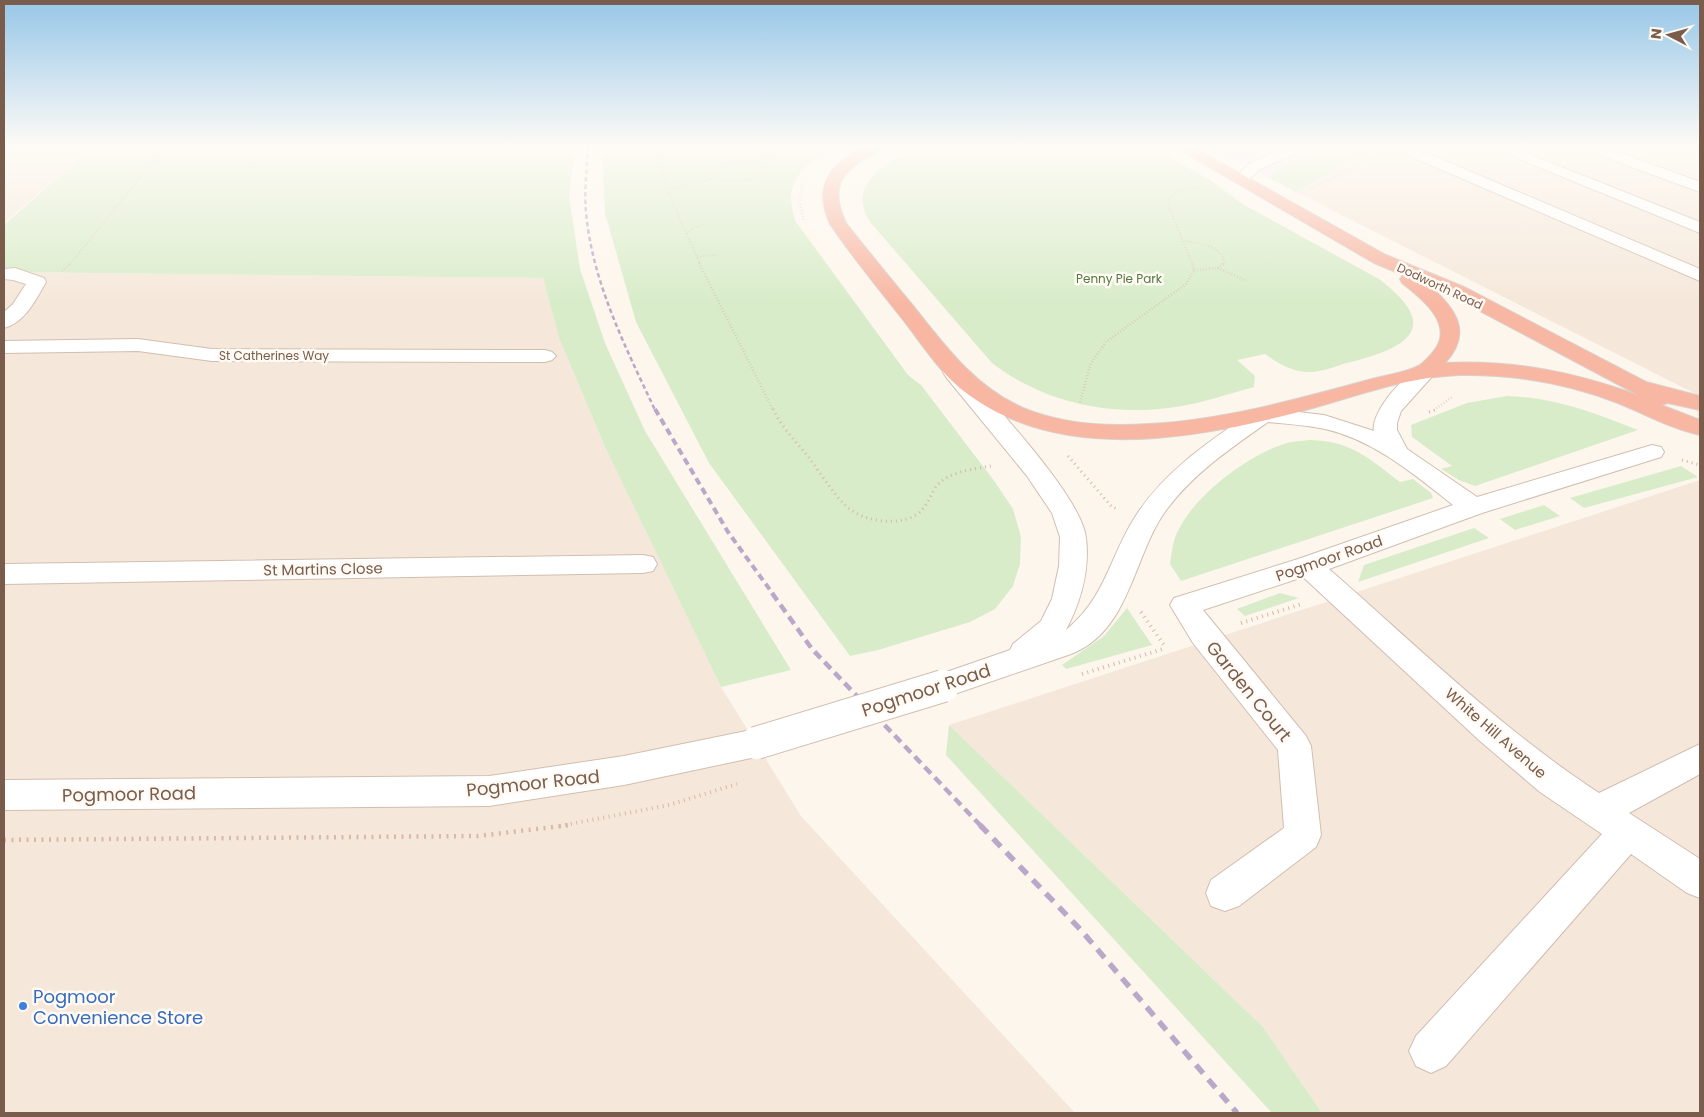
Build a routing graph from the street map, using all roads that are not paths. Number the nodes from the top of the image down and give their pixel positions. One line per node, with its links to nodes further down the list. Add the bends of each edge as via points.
1 (829, 199): 12 (highway, via 830,210 838,224)
2 (1272, 199): 6 (highway, Dodworth Road)
3 (1522, 199): 8 (street)
4 (1627, 199): 5 (street)
5 (1700, 228)
6 (1380, 258): 13 (highway, via 1428,294 1442,310 1449,326 1447,347); 14 (highway, Dodworth Road, via 1457,291)
7 (4, 274): 9 (street, via 15,274 37,282 20,308)
8 (1700, 276)
9 (4, 322)
10 (4, 347): 11 (street, St Catherines Way, via 138,345 212,355)
11 (545, 356)
12 (943, 358): 16 (highway, via 976,390 994,402 1041,420 1071,427 1140,433); 26 (street, Pogmoor Road, via 1036,471 1065,512 1073,537 1073,566 1066,599 1052,628)
13 (1426, 371): 16 (highway); 18 (highway, via 1511,370 1556,377); 19 (street, via 1387,414 1388,436)
14 (1640, 387): 15 (highway); 17 (highway, Dodworth Road)
15 (1700, 403)
16 (1263, 415): 19 (street, via 1325,422); 26 (street, Pogmoor Road, via 1206,456 1156,505 1131,546 1112,596 1098,620 1074,640)
17 (1700, 422)
18 (1700, 428)
19 (1398, 452): 21 (street)
20 (1652, 452): 21 (street, Pogmoor Road)
21 (1474, 507): 23 (street, Pogmoor Road)
22 (643, 564): 24 (street, St Martins Close)
23 (1308, 566): 25 (street, Pogmoor Road); 29 (street, White Hill Avenue, via 1492,731 1552,781)
24 (4, 574)
25 (1184, 605): 31 (street, Garden Court, via 1204,635 1294,746 1303,834)
26 (1016, 660): 28 (street, Pogmoor Road, bridge, via 943,686 756,743 666,764 570,781 489,791)
27 (1700, 758): 29 (street)
28 (4, 795)
29 (1612, 822): 30 (street, White Hill Avenue); 32 (street)
30 (1700, 880)
31 (1226, 893)
32 (1431, 1051)

